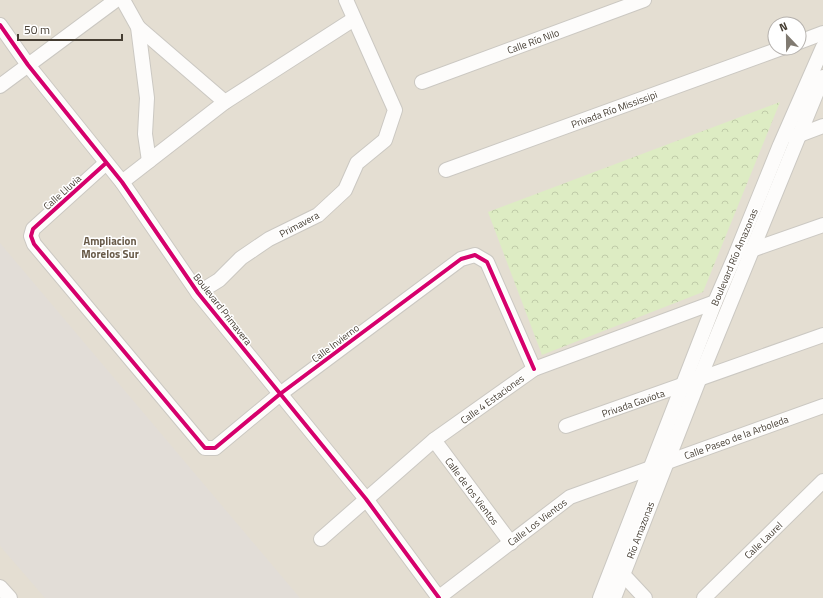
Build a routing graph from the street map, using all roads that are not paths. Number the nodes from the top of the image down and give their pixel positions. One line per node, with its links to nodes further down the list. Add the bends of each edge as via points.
1 (116, 0): 12 (street)
2 (123, 0): 7 (street)
3 (346, 0): 5 (street)
4 (644, 0): 14 (street, Calle Río Nilo)
5 (354, 19): 16 (street); 27 (street, Primavera, via 395,110 385,140 357,163 345,190 318,215 269,239)
6 (0, 25): 12 (street, Boulevard Primavera)
7 (138, 27): 16 (street); 20 (street, via 147,98 144,134)
8 (823, 33): 9 (street)
9 (807, 39)
10 (823, 47): 19 (street, Boulevard Río Amazonas)
11 (767, 53): 22 (street, Privada Río Mississipi)
12 (28, 65): 15 (street); 21 (street, Boulevard Primavera)
13 (823, 77): 18 (street, Boulevard Río Amazonas)
14 (422, 82)
15 (0, 86)
16 (225, 102): 20 (street)
17 (823, 126): 18 (street)
18 (799, 134): 19 (street); 25 (street, Boulevard Río Amazonas)
19 (780, 145): 26 (street, Boulevard Río Amazonas)
20 (149, 161): 23 (street)
21 (106, 163): 23 (street, Boulevard Primavera); 37 (street, Calle Lluvia, via 33,229 31,236 34,244 203,446)
22 (446, 170)
23 (122, 182): 27 (street, Boulevard Primavera)
24 (823, 225): 25 (street)
25 (751, 251): 26 (street); 31 (street, Boulevard Río Amazonas)
26 (735, 256): 28 (street, Boulevard Río Amazonas)
27 (198, 293): 33 (street, Boulevard Primavera)
28 (715, 302): 30 (street, Calle 4 Estaciones); 32 (street, Boulevard Río Amazonas)
29 (823, 335): 31 (street, Privada Gaviota)
30 (534, 369): 33 (street, Calle Invierno, via 487,262 475,255 461,259); 36 (street, Calle 4 Estaciones)
31 (699, 380): 32 (street, Privada Gaviota); 38 (street, Boulevard Río Amazonas)
32 (682, 386): 35 (street, Privada Gaviota); 39 (street, Boulevard Río Amazonas)
33 (280, 394): 37 (street, Calle Invierno, via 214,448); 41 (street, Boulevard Primavera)
34 (823, 406): 38 (street, Calle Paseo de la Arboleda)
35 (566, 426)
36 (434, 440): 41 (street, Calle 4 Estaciones); 43 (street, Calle de los Vientos)
37 (208, 448)
38 (666, 462): 39 (street, Calle Paseo de la Arboleda); 44 (street, Río Amazonas)
39 (649, 469): 43 (street, Calle Los Vientos, via 570,497); 44 (street, Río Amazonas)
40 (823, 482): 51 (street, Calle Laurel)
41 (366, 499): 42 (street, Calle 4 Estaciones); 47 (street, Boulevard Primavera)
42 (321, 539)
43 (511, 542): 47 (street, Calle Los Vientos)
44 (618, 570): 48 (street, Río Amazonas); 49 (street, Río Amazonas); 50 (street)
45 (0, 587): 46 (street)
46 (10, 598)
47 (439, 598)
48 (600, 598)
49 (614, 598)
50 (645, 598)
51 (704, 598)

